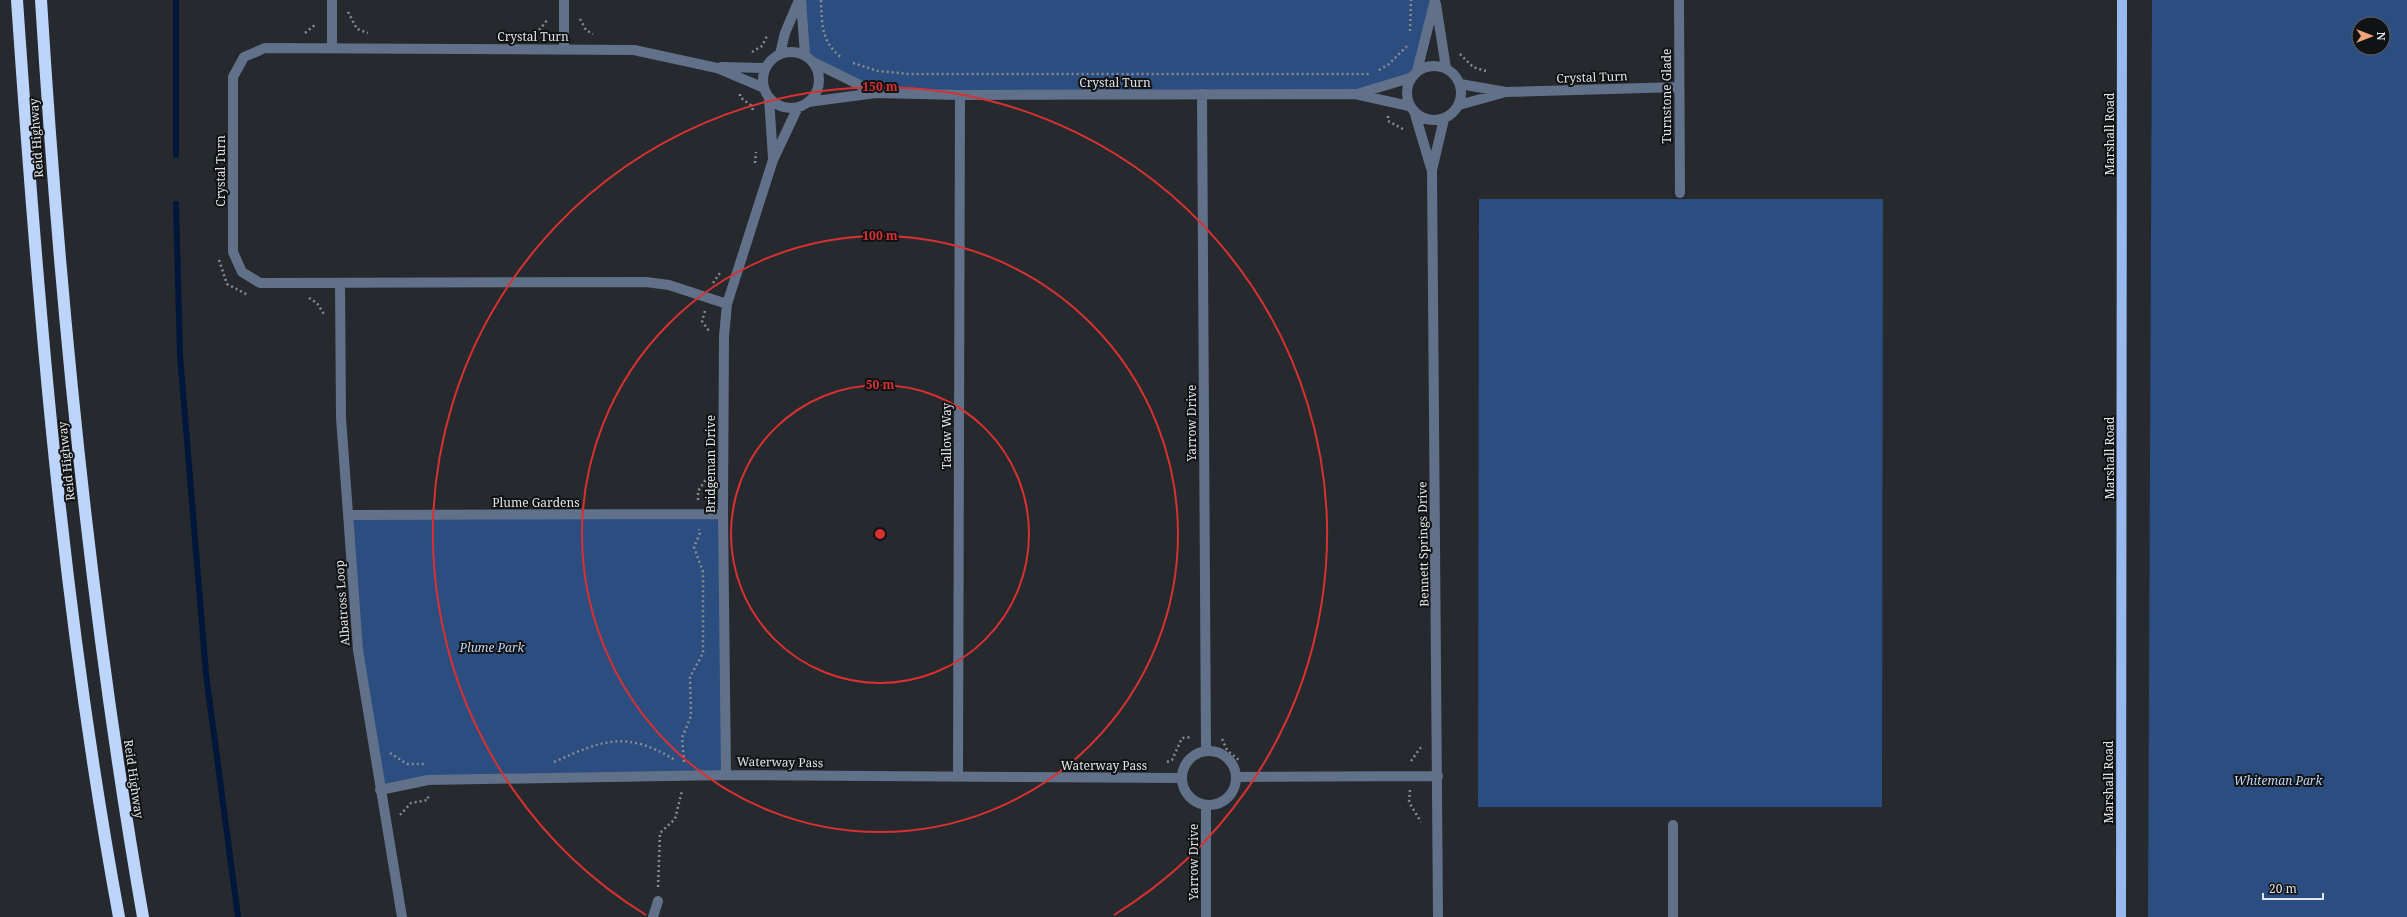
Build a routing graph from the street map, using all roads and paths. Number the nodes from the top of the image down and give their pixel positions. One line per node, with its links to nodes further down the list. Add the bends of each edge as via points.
1 (17, 0): 72 (highway, Reid Highway, via 35,249 71,607 106,847)
2 (41, 0): 73 (highway, Reid Highway, via 58,246 94,605)
3 (332, 0): 15 (street)
4 (564, 0): 16 (street)
5 (800, 0): 18 (street, via 785,33); 19 (street)
6 (821, 0): 14 (path, via 823,33 834,52 863,67 902,74 1369,74 1389,64 1404,50)
7 (1411, 0): 13 (path)
8 (1435, 0): 23 (street); 24 (street)
9 (1679, 0): 27 (street, Turnstone Glade)
10 (2122, 0): 79 (main road, Marshall Road)
11 (318, 19): 12 (path, via 316,26)
12 (304, 34)
13 (1410, 37)
14 (1409, 41)
15 (332, 48): 16 (street, Crystal Turn); 46 (street, Crystal Turn, via 265,48 244,57 233,77 233,252 242,272 260,283)
16 (564, 50): 21 (street, Crystal Turn, via 634,50)
17 (1459, 50): 25 (path, via 1461,57 1473,67)
18 (780, 54): 19 (street, via 793,52); 22 (street)
19 (805, 55): 20 (street)
20 (813, 62): 30 (street); 35 (street, via 819,79 818,88)
21 (718, 68): 22 (street); 28 (street)
22 (765, 68): 28 (street)
23 (1446, 68): 24 (street, via 1435,65); 26 (street, via 1454,74)
24 (1414, 75): 32 (street, Crystal Turn); 38 (street, via 1407,97)
25 (1496, 75)
26 (1460, 84): 29 (street, Crystal Turn); 36 (street, via 1462,95)
27 (1679, 87): 29 (street, Crystal Turn); 44 (street, Turnstone Glade)
28 (764, 88): 34 (street)
29 (1506, 92): 36 (street, Crystal Turn)
30 (876, 93): 33 (street, Crystal Turn); 35 (street, Crystal Turn)
31 (1202, 94): 32 (street, Crystal Turn); 33 (street, Crystal Turn); 56 (street, Yarrow Drive)
32 (1355, 94): 38 (street, Crystal Turn)
33 (960, 95): 65 (street, Tallow Way)
34 (769, 98): 37 (street, via 783,106); 42 (street)
35 (808, 102): 37 (street)
36 (1459, 105): 39 (street)
37 (798, 107): 42 (street)
38 (1412, 110): 39 (street, via 1433,121); 43 (street, Bennett Springs Drive)
39 (1444, 119): 43 (street, Bennett Springs Drive)
40 (1388, 121): 41 (path)
41 (1410, 134)
42 (773, 160): 49 (street, Bridgeman Drive)
43 (1432, 170): 63 (street, Bennett Springs Drive)
44 (1680, 193)
45 (219, 254): 47 (path, via 219,262 227,284 241,293)
46 (340, 283): 49 (street, Crystal Turn, via 646,282 669,285); 52 (street, Albatross Loop, via 341,418)
47 (254, 296)
48 (307, 297): 50 (path, via 317,303)
49 (727, 304): 51 (street, Bridgeman Drive, via 724,336)
50 (325, 321)
51 (723, 514): 52 (street, Plume Gardens); 62 (street, Bridgeman Drive)
52 (348, 515): 68 (street, Albatross Loop, via 358,650)
53 (700, 533): 59 (path, via 694,547 703,572 703,653 690,677 691,716 682,738 684,766 658,749 614,740 595,744)
54 (1222, 738): 58 (path, via 1227,750)
55 (1423, 740): 61 (path, via 1422,746 1410,762)
56 (1206, 751): 66 (street, via 1215,751 1230,761); 67 (street, via 1188,760)
57 (390, 754): 60 (path, via 407,764)
58 (1243, 762)
59 (553, 763)
60 (428, 764)
61 (1404, 764)
62 (726, 775): 64 (street, Waterway Pass); 65 (street, Waterway Pass)
63 (1438, 776): 66 (street); 77 (street, Bennett Springs Drive)
64 (685, 777): 68 (street, Waterway Pass, via 428,780); 71 (path, via 675,819 660,833)
65 (958, 777): 67 (street, Waterway Pass)
66 (1236, 777): 69 (street, via 1231,795 1215,806)
67 (1181, 778): 69 (street, via 1188,797)
68 (380, 790): 74 (street, Albatross Loop)
69 (1206, 806): 76 (street, Yarrow Drive)
70 (1672, 825): 78 (street)
71 (658, 901): 75 (street)
72 (119, 917)
73 (143, 917)
74 (402, 917)
75 (653, 917)
76 (1206, 917)
77 (1438, 917)
78 (1673, 917)
79 (2121, 917)

